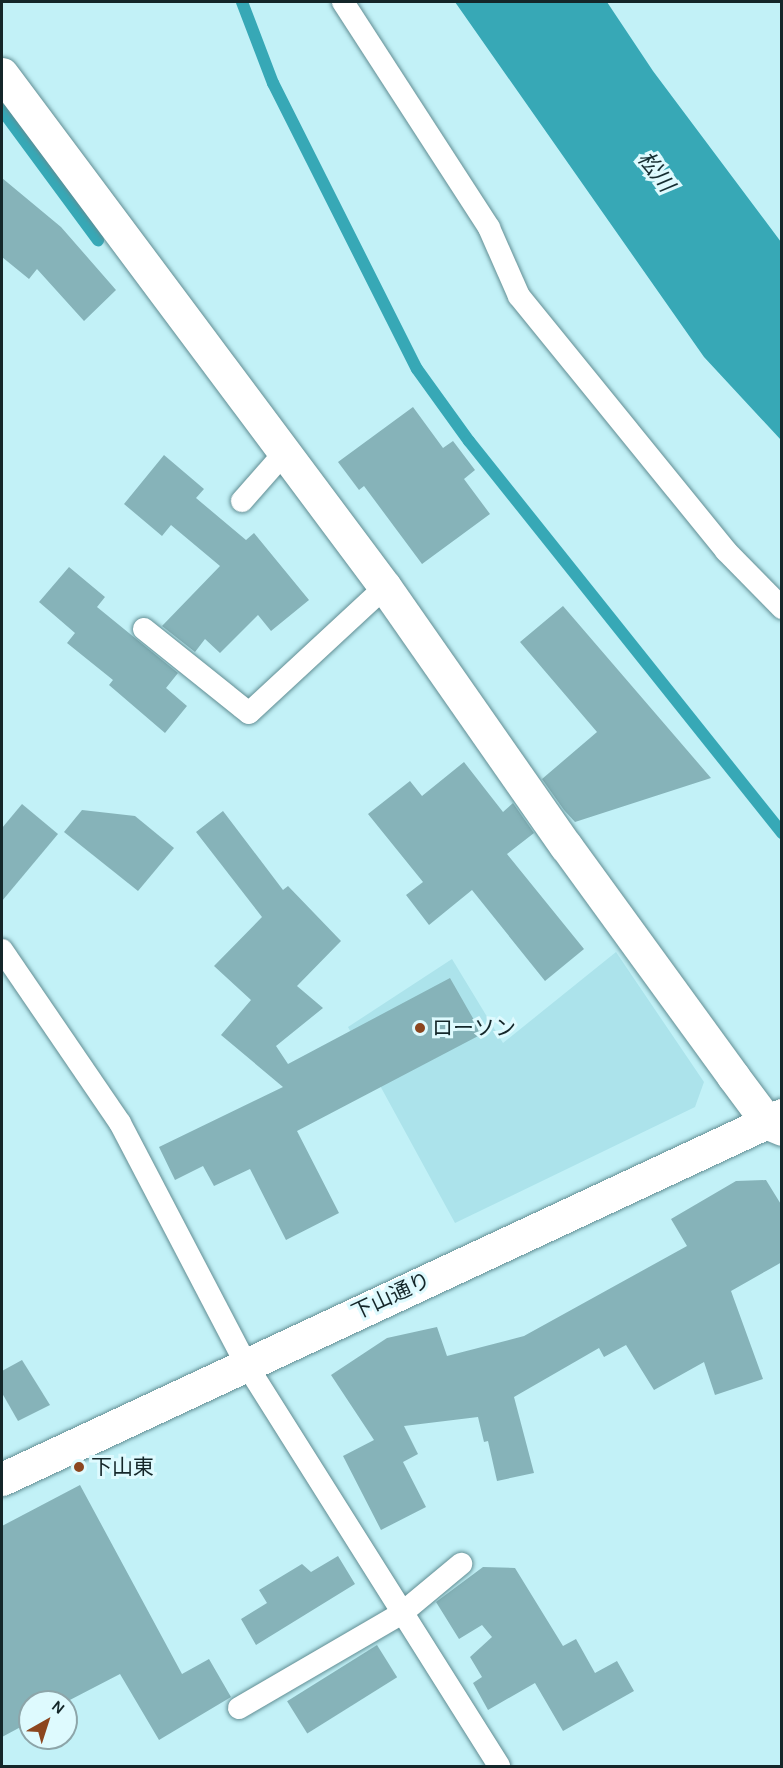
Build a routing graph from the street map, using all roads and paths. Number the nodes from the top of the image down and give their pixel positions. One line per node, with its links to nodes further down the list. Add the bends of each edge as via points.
1 (343, 2): 6 (lane, via 489,228 519,296 726,550)
2 (2, 74): 3 (street)
3 (285, 452): 4 (lane); 5 (street)
4 (242, 501)
5 (385, 587): 7 (lane, via 249,713); 9 (street, via 566,846)
6 (782, 608)
7 (144, 629)
8 (2, 950): 10 (lane, via 120,1123)
9 (777, 1122): 10 (street, 下山通り, via 720,1142)
10 (246, 1364): 11 (street, 下山通り); 13 (lane)
11 (2, 1479)
12 (461, 1564): 13 (lane)
13 (402, 1613): 14 (lane); 15 (lane)
14 (240, 1708)
15 (499, 1767)

